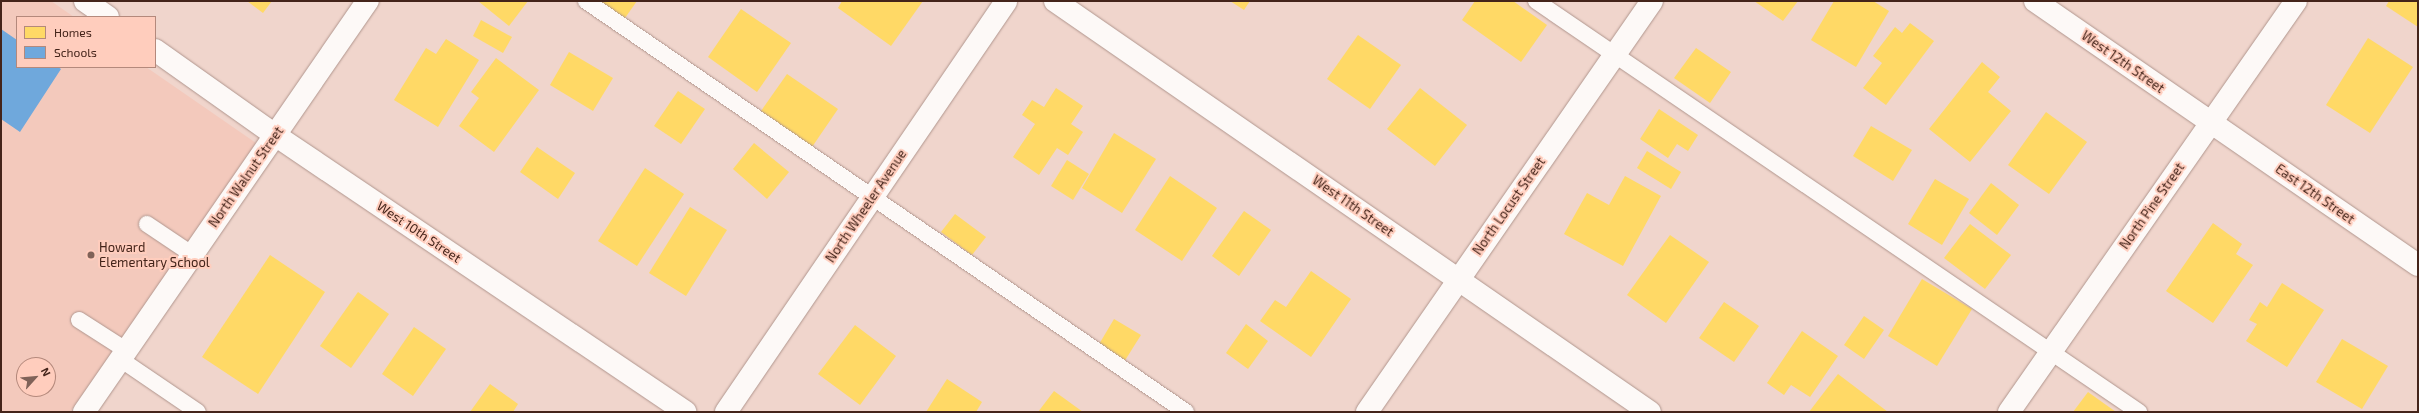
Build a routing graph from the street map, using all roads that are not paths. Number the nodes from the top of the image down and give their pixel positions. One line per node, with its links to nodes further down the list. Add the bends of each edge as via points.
1 (85, 1): 10 (street)
2 (368, 1): 14 (street, North Walnut Street)
3 (586, 1): 15 (lane)
4 (1006, 1): 15 (street, North Wheeler Avenue)
5 (1055, 1): 19 (street, West 11th Street)
6 (1536, 1): 12 (lane)
7 (1652, 1): 12 (street, North Locust Street)
8 (2035, 1): 13 (street, West 12th Street)
9 (2296, 1): 13 (street, North Pine Street)
10 (107, 16)
11 (156, 51): 14 (street, West 10th Street)
12 (1614, 55): 19 (street, North Locust Street); 21 (lane)
13 (2211, 122): 18 (street, East 12th Street); 21 (street, North Pine Street)
14 (275, 135): 17 (street, North Walnut Street); 25 (street, West 10th Street)
15 (872, 197): 26 (street, North Wheeler Avenue); 27 (lane)
16 (147, 224): 17 (lane)
17 (192, 254): 22 (street, North Walnut Street)
18 (2418, 265)
19 (1459, 280): 28 (street, North Locust Street); 29 (street, West 11th Street)
20 (79, 320): 22 (lane)
21 (2050, 352): 30 (street, North Pine Street); 31 (lane)
22 (123, 355): 23 (street, North Walnut Street); 24 (lane)
23 (84, 412)
24 (198, 412)
25 (685, 412)
26 (726, 412)
27 (1186, 412)
28 (1367, 412)
29 (1650, 412)
30 (2009, 412)
31 (2139, 412)

